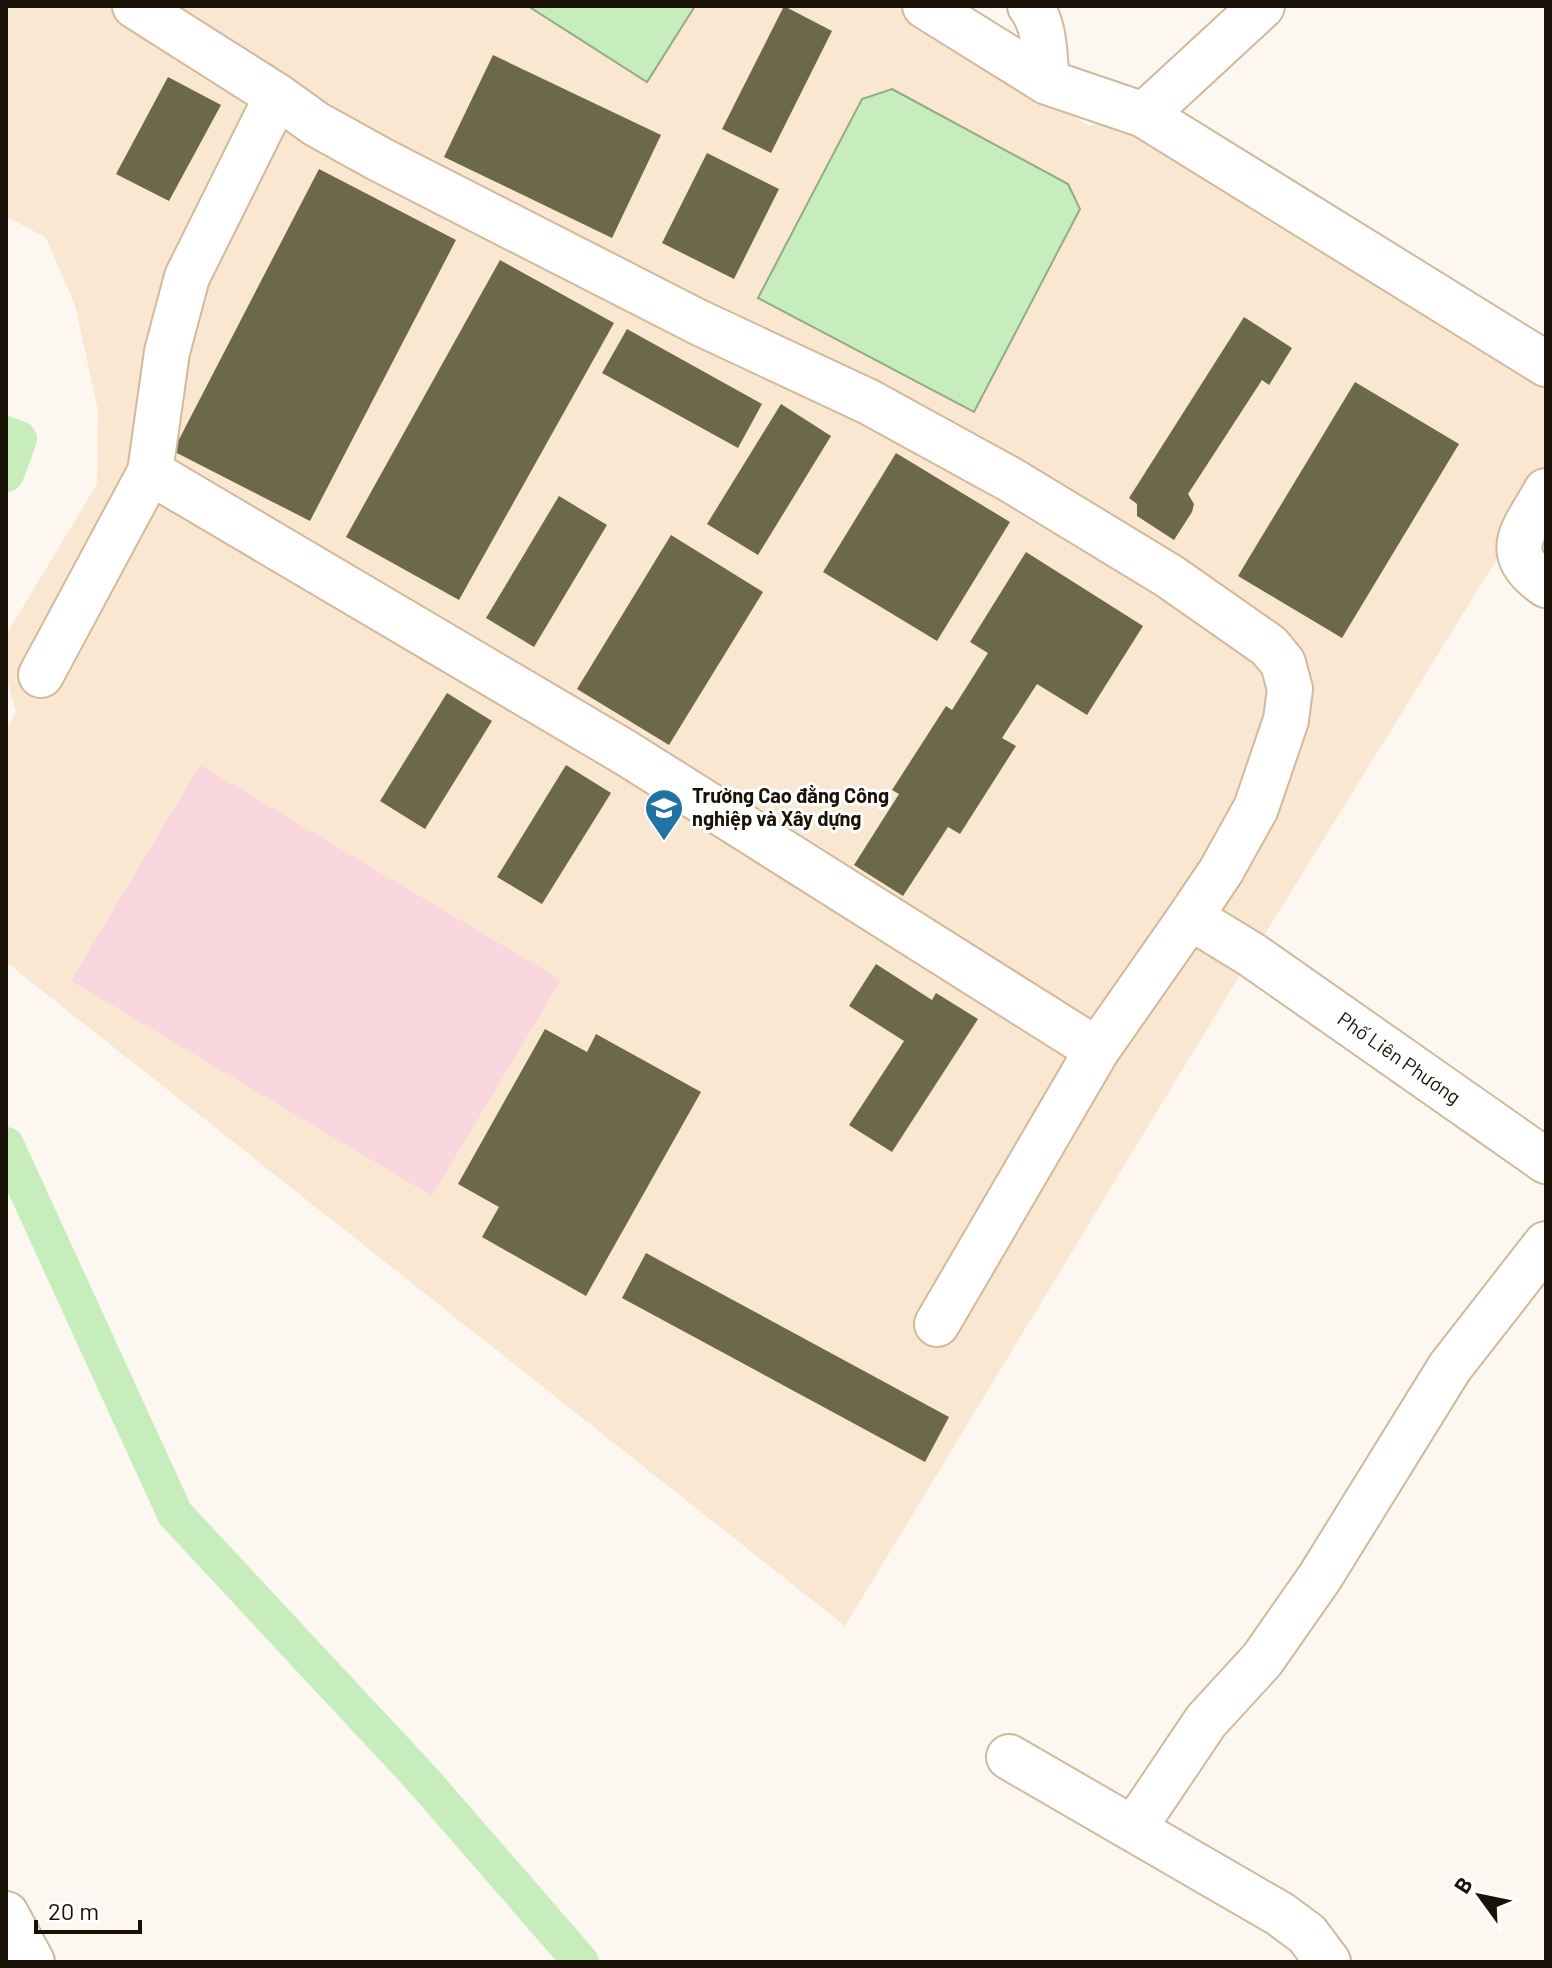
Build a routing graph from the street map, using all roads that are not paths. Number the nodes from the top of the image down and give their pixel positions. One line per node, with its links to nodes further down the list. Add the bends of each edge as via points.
1 (135, 6): 6 (street)
2 (925, 6): 5 (street)
3 (1030, 6): 5 (street, via 1042,30)
4 (1262, 6): 7 (street)
5 (1047, 82): 7 (street)
6 (277, 96): 9 (street, via 187,277 167,352); 13 (street, via 316,124 528,237 869,402 998,473 1169,576 1269,646 1283,663 1290,689 1286,720 1256,808)
7 (1144, 115): 8 (street)
8 (1546, 364)
9 (150, 472): 12 (street); 14 (street, via 626,753)
10 (1546, 491): 11 (street, via 1519,540 1519,555 1525,569)
11 (1546, 585)
12 (41, 675)
13 (1190, 917): 14 (street); 15 (street, Phố Liên Phương)
14 (1097, 1050): 17 (street)
15 (1546, 1161)
16 (1546, 1244): 19 (street, via 1450,1367 1262,1660 1206,1721)
17 (937, 1324)
18 (1009, 1757): 19 (street)
19 (1134, 1828): 22 (street, via 1280,1914 1307,1934)
20 (6, 1914): 21 (street)
21 (32, 1962)
22 (1328, 1962)

